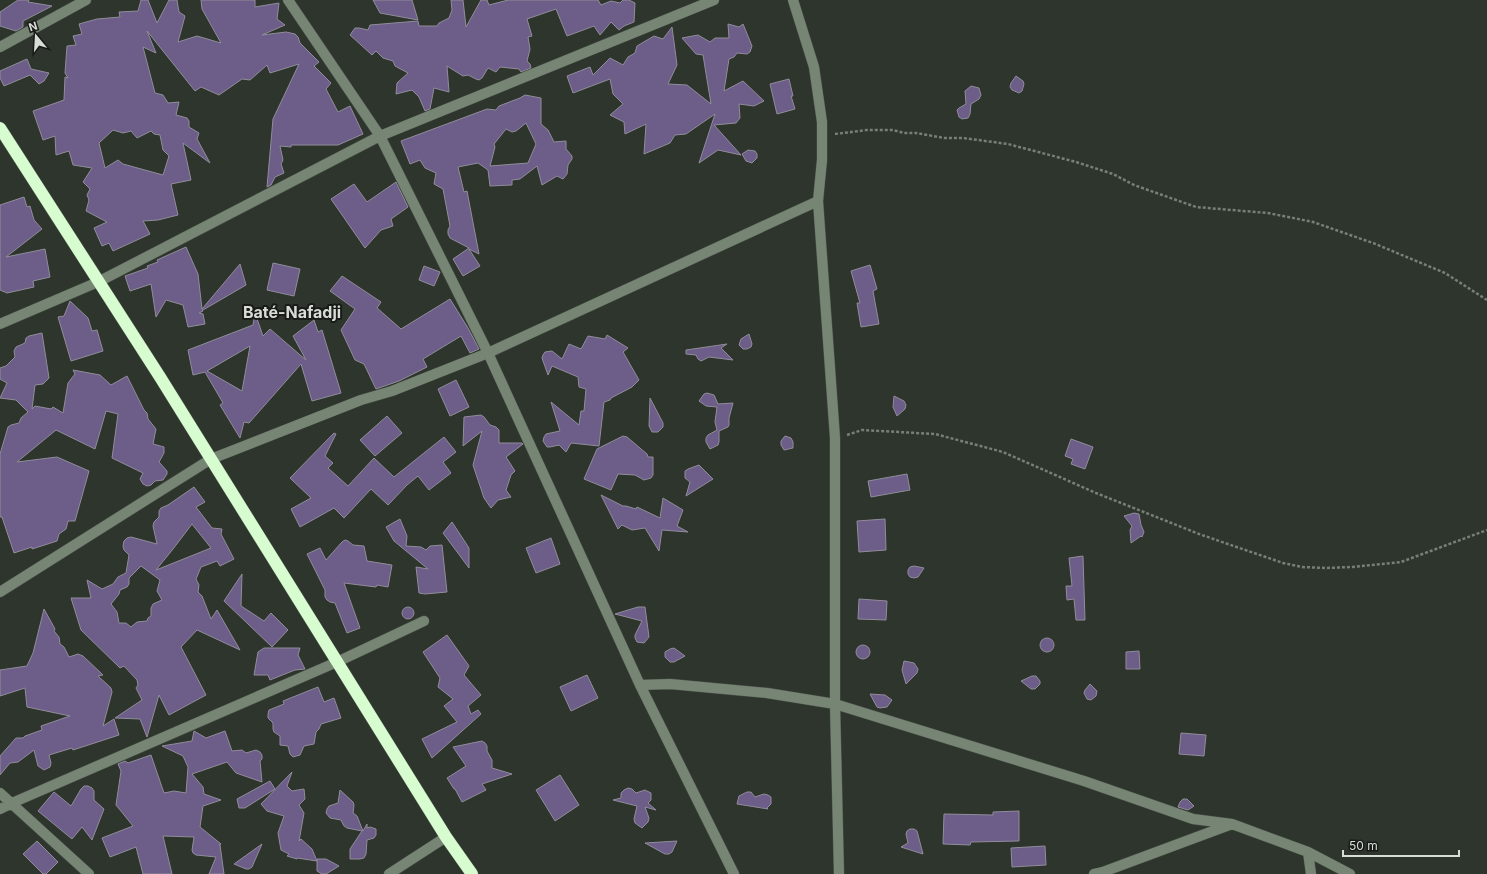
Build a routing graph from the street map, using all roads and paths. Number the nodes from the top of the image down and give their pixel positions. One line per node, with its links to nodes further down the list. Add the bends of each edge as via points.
1 (86, 0): 5 (street)
2 (288, 0): 8 (street)
3 (714, 0): 8 (street)
4 (793, 0): 7 (street, via 814,67)
5 (0, 47)
6 (0, 128): 10 (highway)
7 (822, 135): 9 (street); 11 (path, via 893,130 1008,144 1113,174 1196,207 1268,213 1313,222 1373,243 1445,273)
8 (380, 136): 10 (street); 13 (street)
9 (818, 201): 13 (street); 14 (street)
10 (98, 282): 12 (street); 15 (highway)
11 (1487, 300)
12 (0, 324)
13 (488, 354): 15 (street, via 392,391 361,400); 20 (street)
14 (835, 438): 16 (path, via 862,430 935,434 1003,452 1199,534 1302,567 1352,567 1401,562); 21 (street)
15 (211, 459): 17 (street); 19 (highway)
16 (1487, 530)
17 (0, 592)
18 (424, 621): 19 (street)
19 (337, 662): 23 (street); 26 (highway)
20 (640, 685): 21 (street, via 670,684 767,693); 31 (street)
21 (836, 704): 25 (street, via 1084,781 1193,819); 32 (street)
22 (0, 793): 23 (street)
23 (12, 802): 24 (street); 28 (street)
24 (0, 809)
25 (1232, 824): 27 (street); 33 (street)
26 (446, 837): 29 (street); 30 (highway)
27 (1308, 852): 34 (street); 35 (street)
28 (89, 874)
29 (389, 874)
30 (472, 874)
31 (734, 874)
32 (839, 874)
33 (1094, 874)
34 (1311, 874)
35 (1350, 874)

